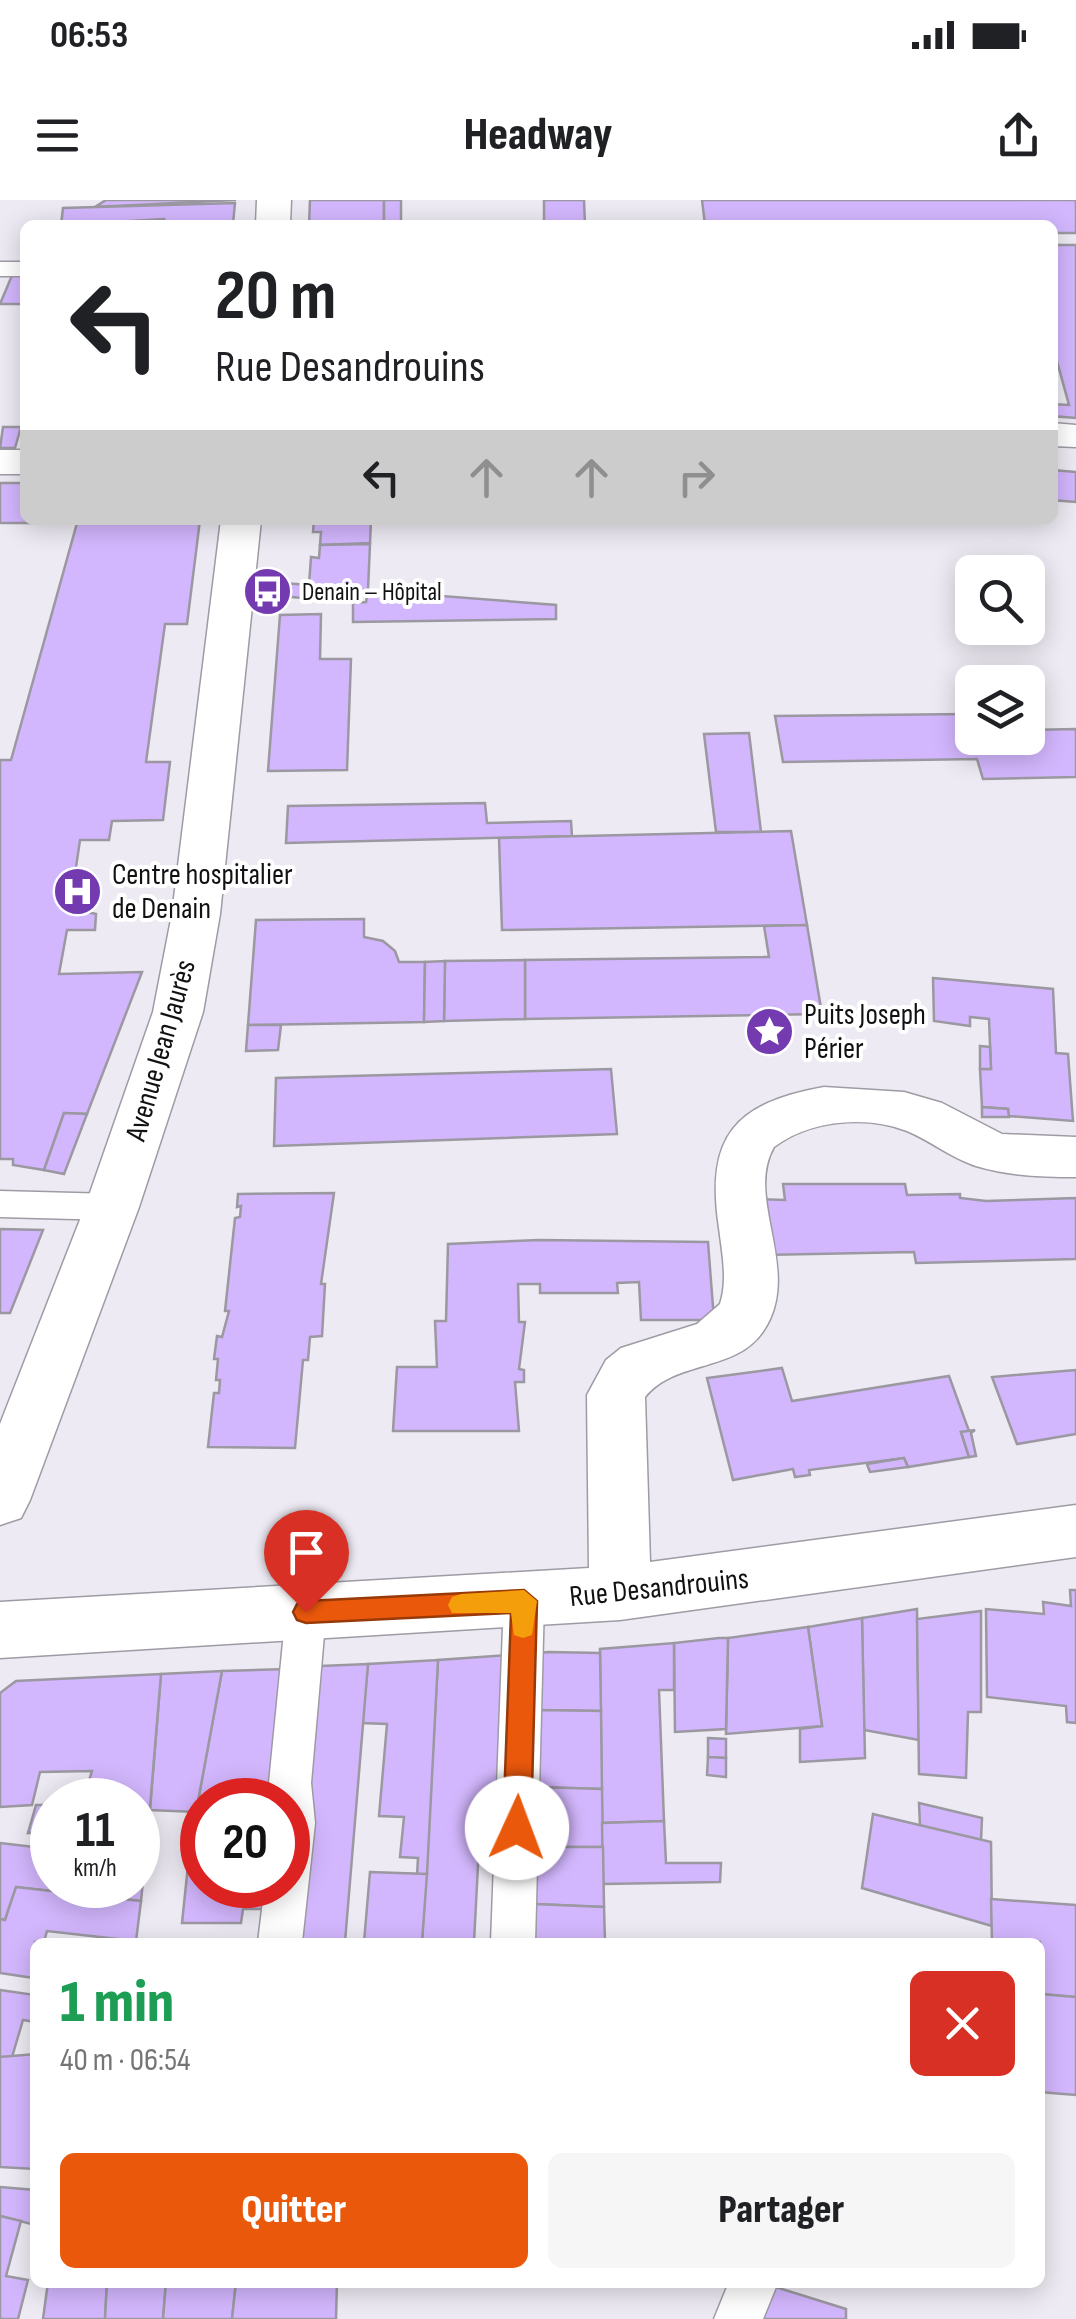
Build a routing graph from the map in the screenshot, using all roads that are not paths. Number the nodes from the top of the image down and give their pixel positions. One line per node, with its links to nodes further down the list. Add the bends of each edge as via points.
1 (240, 525): 4 (street, Avenue Jean Jaurès, via 190,954 166,1052)
2 (1076, 1157): 7 (street, via 1014,1157 970,1143 923,1116 862,1104 815,1106 756,1132 741,1169 750,1292 742,1319 712,1342 638,1364 616,1395)
3 (0, 1204): 4 (lane)
4 (112, 1208): 5 (street, Avenue Jean Jaurès)
5 (0, 1500)
6 (1076, 1530): 7 (street, Rue Desandrouins)
7 (620, 1593): 8 (street, Rue Desandrouins)
8 (524, 1601): 9 (street, Rue Desandrouins); 14 (lane)
9 (306, 1612): 10 (street, Rue Desandrouins); 11 (lane)
10 (0, 1630)
11 (291, 1778)
12 (284, 1908): 13 (lane)
13 (280, 1938)
14 (513, 1938)
15 (751, 2288): 16 (lane)
16 (738, 2319)

